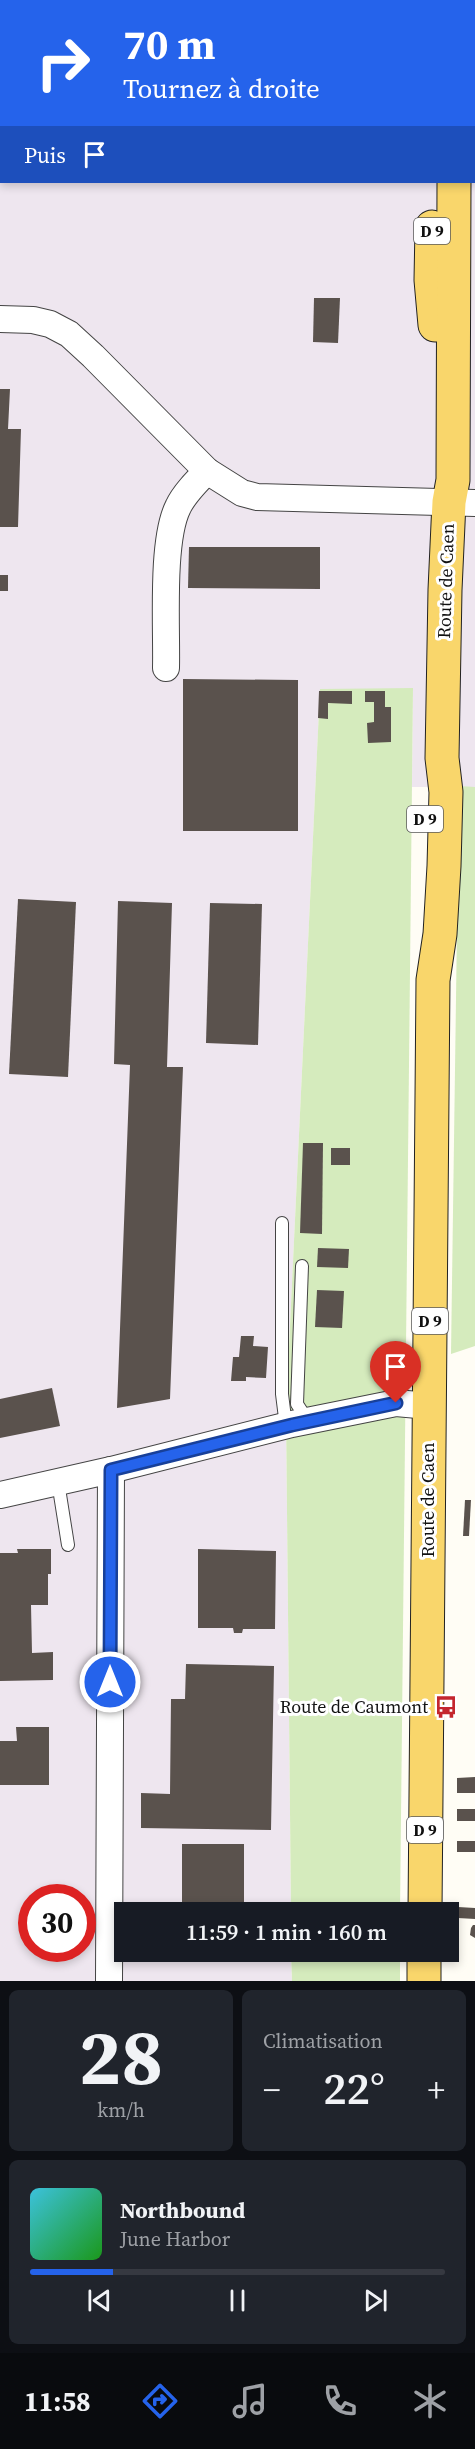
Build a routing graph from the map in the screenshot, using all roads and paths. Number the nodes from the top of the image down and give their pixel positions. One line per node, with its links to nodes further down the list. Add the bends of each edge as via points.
1 (432, 183): 5 (main road, Route de Caen / D 9, via 431,280)
2 (454, 183): 5 (main road, Route de Caen / D 9)
3 (0, 319): 4 (street, via 42,322 69,334)
4 (207, 471): 5 (street, via 242,494 257,497); 6 (street, via 183,498 171,527)
5 (452, 502): 9 (main road, Route de Caen / D 9, via 428,536 424,858 425,934 433,980)
6 (166, 668)
7 (282, 1223): 10 (lane, via 282,1394)
8 (302, 1266): 10 (lane)
9 (429, 1406): 10 (street, via 396,1403); 15 (main road, Route de Caen / D 9)
10 (297, 1424): 11 (street)
11 (111, 1470): 12 (street); 17 (street)
12 (58, 1482): 13 (street); 14 (lane)
13 (0, 1495)
14 (68, 1545)
15 (425, 1902)
16 (424, 1962): 18 (main road)
17 (109, 1981)
18 (424, 1981)

